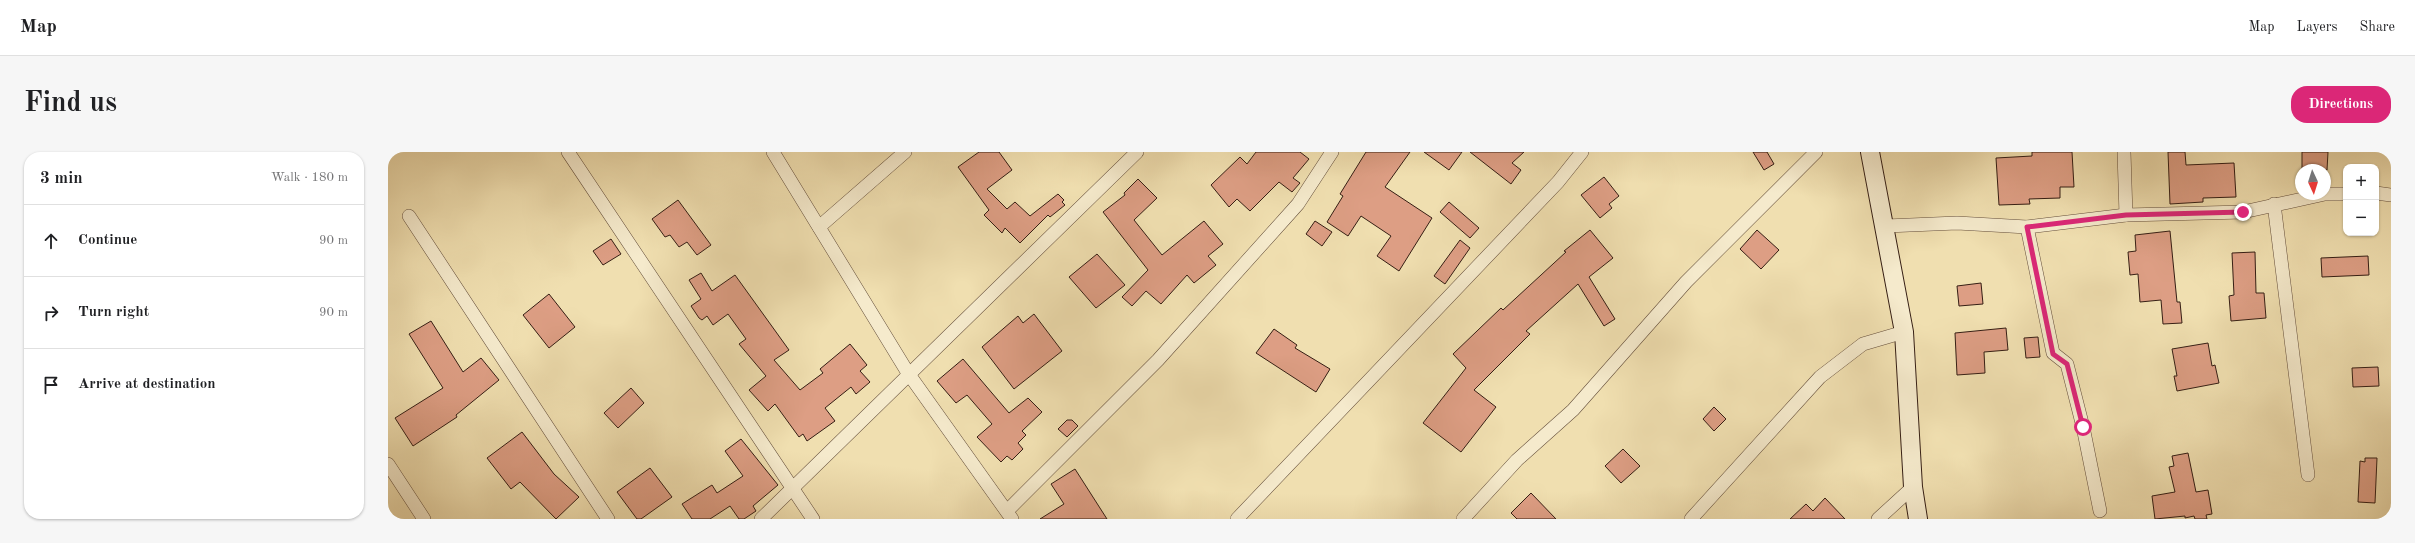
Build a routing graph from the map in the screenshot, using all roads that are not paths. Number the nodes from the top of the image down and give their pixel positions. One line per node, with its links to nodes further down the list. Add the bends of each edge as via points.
1 (568, 152): 24 (street)
2 (773, 152): 17 (street)
3 (905, 152): 17 (street)
4 (1137, 152): 20 (street)
5 (1332, 152): 26 (street, via 1298,204 1158,360)
6 (1582, 152): 31 (street, via 1558,182)
7 (1816, 152): 32 (street, via 1686,282 1573,410 1517,460)
8 (1870, 152): 16 (street)
9 (2124, 152): 14 (street)
10 (2379, 193): 12 (street)
11 (2343, 194): 13 (street, via 2325,194)
12 (2391, 195)
13 (2274, 204): 14 (street, via 2243,212); 22 (street)
14 (2126, 215): 18 (street)
15 (409, 216): 28 (street)
16 (1886, 226): 18 (street, via 1957,223); 19 (street)
17 (819, 227): 20 (street)
18 (2027, 227): 25 (street, via 2053,354 2067,364)
19 (1904, 332): 23 (street); 33 (street, via 1863,344 1820,377)
20 (908, 374): 24 (street); 26 (street)
21 (388, 464): 27 (street)
22 (2308, 475)
23 (1913, 487): 34 (street); 35 (street)
24 (793, 489): 29 (street); 30 (street)
25 (2100, 511)
26 (1010, 515)
27 (424, 519)
28 (608, 519)
29 (762, 519)
30 (813, 519)
31 (1237, 519)
32 (1463, 519)
33 (1690, 519)
34 (1878, 519)
35 (1918, 519)

